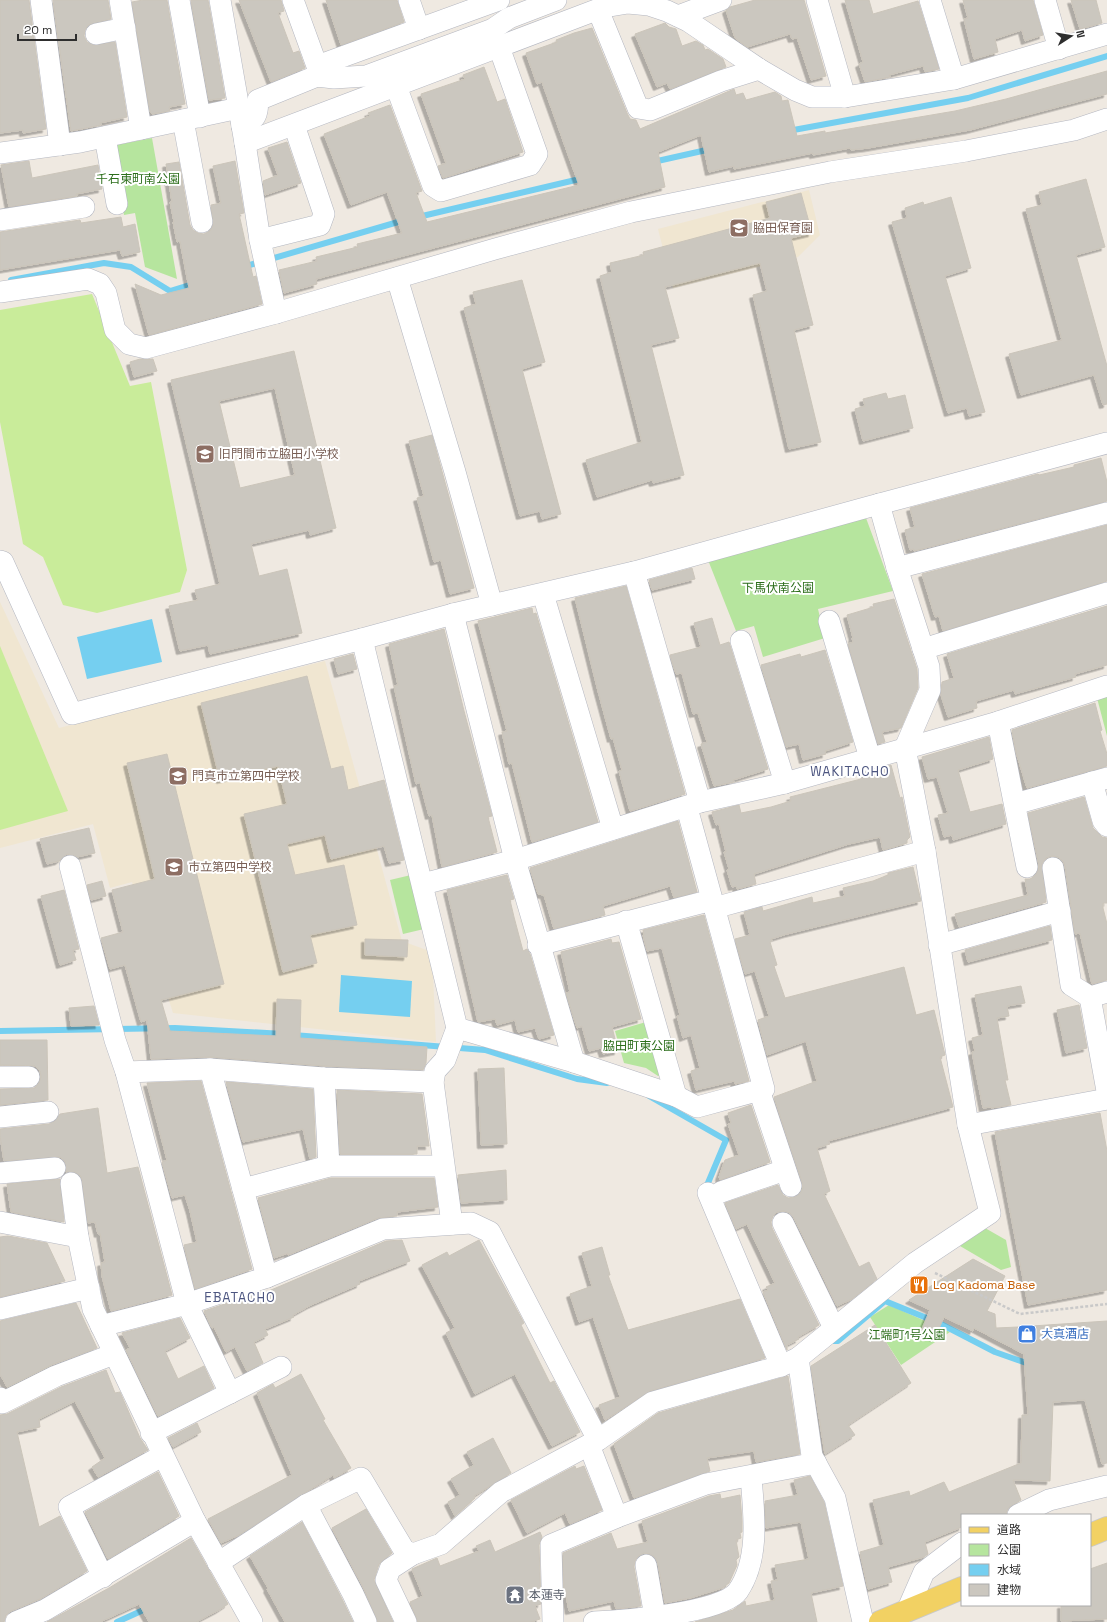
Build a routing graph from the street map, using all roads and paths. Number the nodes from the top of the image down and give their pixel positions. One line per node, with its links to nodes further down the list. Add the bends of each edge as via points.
1 (41, 0): 31 (street)
2 (120, 0): 15 (street)
3 (179, 0): 25 (street)
4 (220, 0): 28 (street)
5 (293, 0): 16 (street, via 317,66)
6 (409, 0): 16 (street)
7 (499, 0): 16 (street)
8 (556, 0): 28 (street, via 509,18 493,29 394,67 366,76 317,76 287,88 258,100 254,120)
9 (721, 0): 14 (street)
10 (817, 0): 24 (street)
11 (930, 0): 22 (street)
12 (1045, 0): 20 (street)
13 (598, 10): 14 (street, via 628,3 649,5); 19 (street); 21 (street, via 638,108 650,110 721,80)
14 (678, 16): 21 (street)
15 (125, 28): 17 (street); 29 (street)
16 (419, 29)
17 (96, 34)
18 (1107, 34): 20 (street)
19 (499, 47): 23 (street); 23 (street, via 537,154 530,166 441,191 433,186)
20 (1059, 49): 22 (street)
21 (759, 69): 24 (street, via 812,97)
22 (954, 79): 24 (street)
23 (396, 86): 27 (street)
24 (845, 97)
25 (191, 118): 28 (street); 29 (street); 36 (street)
26 (1107, 119): 38 (street, via 1074,130 973,150 830,172 631,212 503,246)
27 (294, 125): 28 (street); 37 (street, via 324,214 320,225)
28 (242, 126): 37 (street)
29 (141, 129): 30 (street)
30 (105, 137): 31 (street); 33 (street)
31 (60, 145): 32 (street)
32 (0, 153)
33 (118, 204)
34 (84, 207): 35 (street)
35 (0, 220)
36 (202, 222)
37 (260, 240): 40 (street)
38 (397, 278): 40 (street); 49 (street)
39 (0, 292): 40 (street, via 88,279 100,284 106,294 115,330 129,344 146,348)
40 (276, 313)
41 (1107, 443): 42 (street)
42 (879, 504): 45 (street); 46 (street)
43 (1107, 513): 45 (street)
44 (0, 561): 52 (street, via 3,562 72,714)
45 (897, 568): 54 (street)
46 (634, 572): 48 (street); 62 (street)
47 (1107, 593): 54 (street)
48 (543, 594): 49 (street); 64 (street)
49 (492, 605): 50 (street)
50 (453, 614): 52 (street); 66 (street)
51 (830, 621): 58 (street)
52 (362, 639): 70 (street)
53 (741, 641): 60 (street)
54 (923, 649): 57 (street, via 929,667 930,690)
55 (1107, 686): 56 (street)
56 (998, 722): 57 (street); 61 (street)
57 (905, 748): 58 (street); 65 (street)
58 (870, 758): 60 (street)
59 (1100, 780): 61 (street); 63 (street, via 1103,821)
60 (785, 783): 62 (street)
61 (1015, 804): 68 (street)
62 (693, 805): 64 (street); 71 (street)
63 (1107, 826)
64 (613, 829): 66 (street)
65 (925, 852): 71 (street); 75 (street)
66 (515, 860): 70 (street); 74 (street)
67 (70, 866): 80 (street, via 115,1040)
68 (1027, 867)
69 (1053, 868): 72 (street)
70 (423, 884): 77 (street)
71 (713, 904): 73 (street); 85 (street, via 764,1089)
72 (1060, 911): 75 (street); 76 (street, via 1071,985)
73 (626, 921): 74 (street); 87 (street)
74 (538, 945): 78 (street)
75 (939, 945): 91 (street)
76 (1098, 994): 86 (street)
77 (456, 1032): 78 (street); 84 (street, via 445,1060 435,1071)
78 (574, 1062): 87 (street)
79 (210, 1069): 80 (street); 83 (street); 97 (street)
80 (126, 1072): 105 (street)
81 (0, 1076): 82 (street)
82 (30, 1078)
83 (324, 1078): 84 (street); 92 (street)
84 (433, 1082): 93 (street)
85 (759, 1090): 87 (street, via 697,1107); 111 (street, via 788,1178 714,1192)
86 (1107, 1091)
87 (676, 1096)
88 (1107, 1099): 91 (street)
89 (48, 1112): 90 (street)
90 (0, 1117)
91 (968, 1125): 102 (street, via 990,1213)
92 (329, 1166): 93 (street); 97 (street)
93 (443, 1166): 100 (street)
94 (55, 1168): 95 (street)
95 (0, 1173)
96 (71, 1183): 101 (street)
97 (243, 1189): 103 (street)
98 (0, 1220): 101 (street)
99 (783, 1223): 109 (street)
100 (452, 1224): 103 (street, via 383,1229); 116 (street, via 471,1223 490,1232)
101 (78, 1237): 104 (street)
102 (915, 1263): 106 (path, via 1020,1314); 109 (street)
103 (267, 1277): 105 (street)
104 (88, 1288): 107 (street); 108 (street, via 93,1309)
105 (187, 1304): 108 (street); 113 (street)
106 (1107, 1304)
107 (0, 1309)
108 (101, 1326): 110 (street)
109 (834, 1328): 111 (street)
110 (114, 1354): 114 (street, via 56,1376 2,1403); 115 (street)
111 (790, 1362): 116 (street, via 653,1402); 118 (street, via 812,1456)
112 (281, 1367): 113 (street)
113 (230, 1393): 115 (street)
114 (0, 1398)
115 (151, 1432): 117 (street)
116 (593, 1442): 123 (street); 128 (street, via 501,1492 441,1544)
117 (162, 1456): 124 (street); 131 (street, via 69,1507)
118 (816, 1463): 119 (street); 142 (street, via 835,1498)
119 (751, 1477): 123 (street, via 706,1484); 134 (street, via 755,1520 753,1548 747,1571 738,1592 720,1603)
120 (1107, 1486): 122 (street, via 1049,1500)
121 (306, 1505): 128 (street, via 361,1478 404,1550); 129 (street); 138 (street)
122 (1020, 1514)
123 (617, 1517): 140 (street, via 551,1546)
124 (195, 1522): 129 (street); 131 (street)
125 (1107, 1528): 126 (main road)
126 (1091, 1535)
127 (961, 1544): 133 (street, via 924,1572)
128 (413, 1554): 139 (street, via 390,1569 386,1580)
129 (218, 1563): 136 (street)
130 (646, 1565): 135 (street)
131 (104, 1577): 137 (street, via 45,1610)
132 (961, 1588): 133 (main road)
133 (907, 1611): 143 (main road)
134 (715, 1613): 135 (street)
135 (655, 1616): 141 (street)
136 (250, 1621)
137 (16, 1622)
138 (366, 1622)
139 (406, 1622)
140 (553, 1622)
141 (594, 1622)
142 (863, 1622)
143 (880, 1622)

